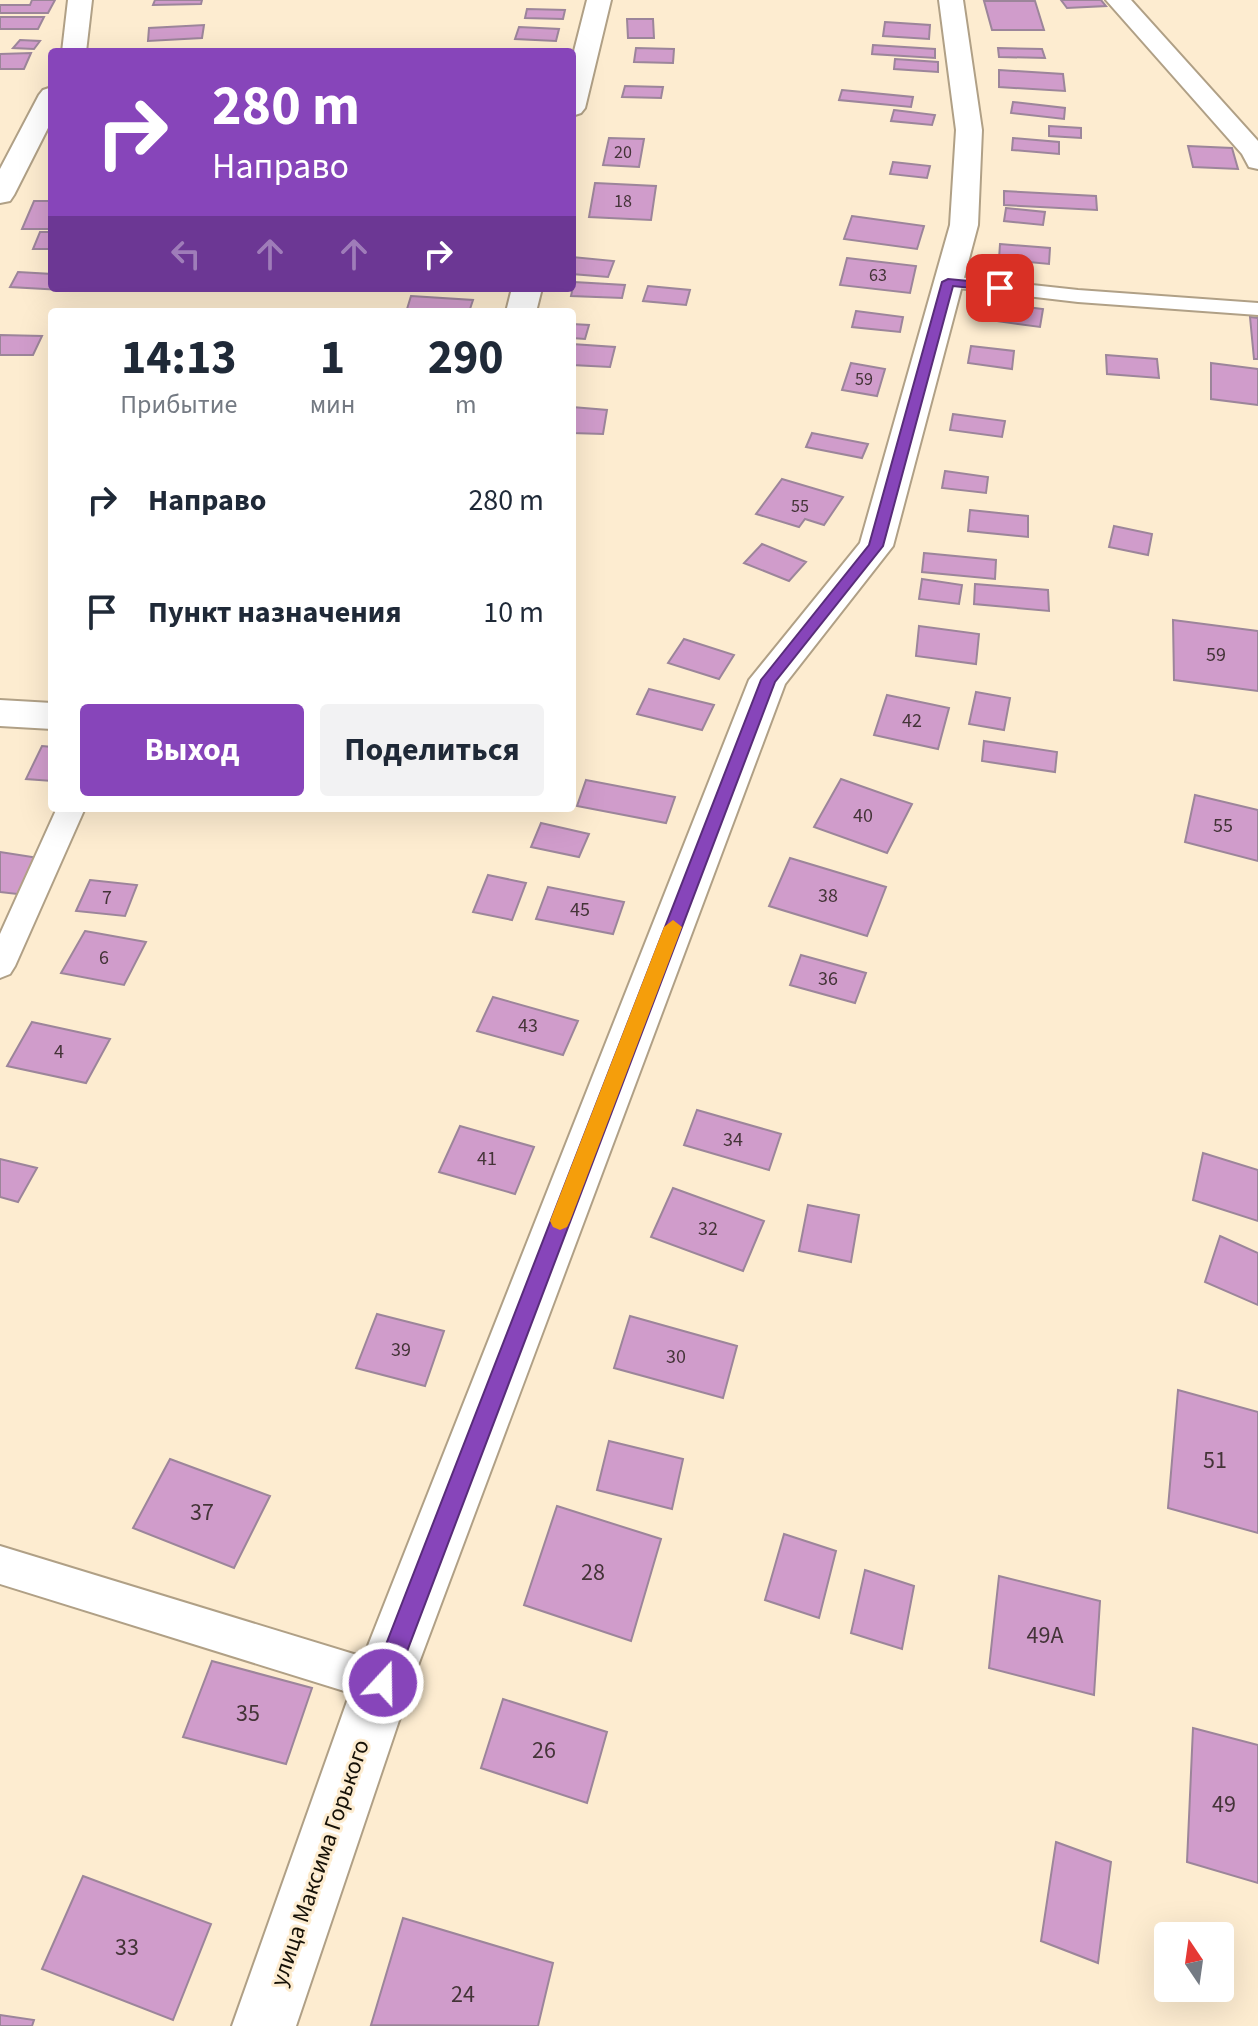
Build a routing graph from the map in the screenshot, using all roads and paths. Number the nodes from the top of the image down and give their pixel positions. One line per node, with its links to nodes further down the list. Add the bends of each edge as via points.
1 (80, 0): 5 (street)
2 (599, 0): 6 (street)
3 (951, 0): 10 (street, улица Максима Горького, via 969,130 964,225)
4 (1118, 0): 8 (street)
5 (74, 48)
6 (576, 92)
7 (48, 103): 9 (street)
8 (1258, 161)
9 (0, 195)
10 (948, 282): 11 (lane); 17 (street, улица Максима Горького, via 876,546 768,680)
11 (1258, 309)
12 (0, 713): 13 (street)
13 (48, 716)
14 (69, 812): 15 (lane)
15 (0, 966)
16 (0, 1565): 17 (lane)
17 (383, 1683): 18 (street, улица Максима Горького)
18 (264, 2026)

